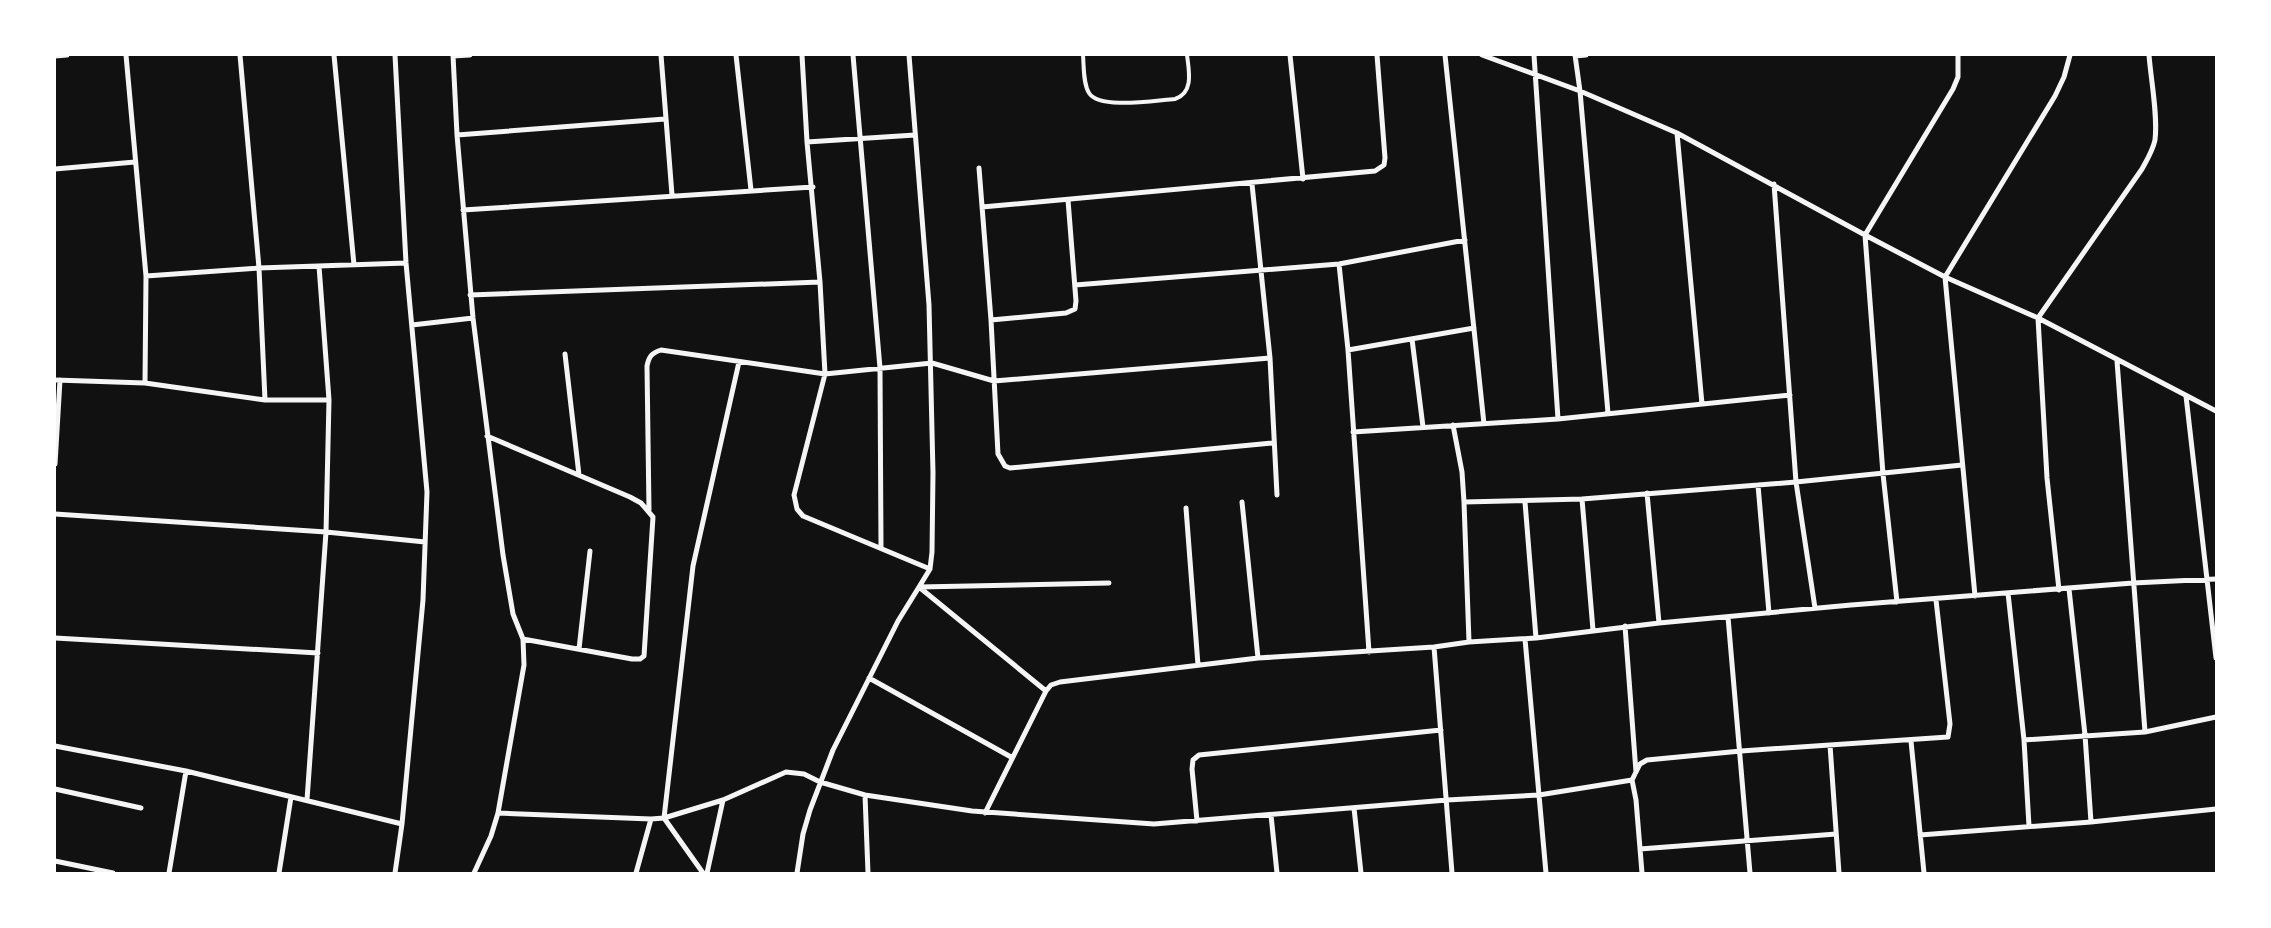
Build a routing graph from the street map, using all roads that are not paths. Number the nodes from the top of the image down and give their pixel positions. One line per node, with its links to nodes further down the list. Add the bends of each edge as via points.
1 (67, 55): 23 (street)
2 (126, 55): 34 (street)
3 (240, 55): 52 (street)
4 (334, 55): 50 (street)
5 (395, 55): 48 (street)
6 (470, 55): 24 (street)
7 (661, 55): 28 (street)
8 (736, 55): 41 (street)
9 (802, 55): 33 (street)
10 (853, 55): 32 (street)
11 (909, 55): 31 (street)
12 (1083, 55): 13 (lane, via 1086,86 1090,94 1097,101 1109,103 1183,97 1189,79)
13 (1187, 55)
14 (1290, 55): 37 (street)
15 (1377, 55): 37 (street, via 1384,164 1375,171)
16 (1445, 55): 47 (street)
17 (1482, 55): 26 (street)
18 (1534, 55): 26 (street)
19 (1586, 55): 25 (street)
20 (1958, 55): 46 (street, via 1958,77 1953,89)
21 (2070, 55): 55 (street, via 2055,96)
22 (2149, 55): 60 (street, via 2155,140 2151,152)
23 (55, 56)
24 (453, 56): 30 (street)
25 (1575, 56): 27 (street)
26 (1536, 75): 27 (street); 83 (street)
27 (1580, 91): 29 (street); 82 (street)
28 (665, 119): 30 (street); 42 (street)
29 (1677, 134): 39 (street); 80 (street)
30 (457, 135): 45 (street)
31 (916, 135): 32 (street); 70 (street)
32 (860, 139): 33 (street); 71 (street)
33 (807, 142): 40 (street)
34 (135, 162): 36 (street); 54 (street)
35 (979, 168): 44 (street)
36 (55, 169)
37 (1304, 179): 38 (street)
38 (1252, 184): 43 (street); 53 (street)
39 (1774, 184): 46 (street); 76 (street)
40 (813, 186): 41 (street); 56 (street)
41 (751, 190): 42 (street)
42 (672, 195): 45 (street)
43 (1068, 200): 44 (street); 57 (street)
44 (982, 207): 61 (street)
45 (463, 210): 58 (street)
46 (1865, 236): 55 (street); 92 (street)
47 (1465, 240): 49 (street); 63 (street)
48 (406, 263): 50 (street); 62 (street)
49 (1339, 264): 53 (street); 65 (street)
50 (354, 265): 51 (street)
51 (319, 266): 52 (street); 79 (street)
52 (258, 268): 54 (street); 78 (street)
53 (1260, 269): 57 (street); 67 (street)
54 (146, 276): 75 (street)
55 (1945, 277): 60 (street); 91 (street)
56 (820, 282): 58 (street); 72 (street)
57 (1075, 284): 61 (street, via 1076,301 1072,312)
58 (470, 295): 59 (street)
59 (473, 318): 62 (street); 88 (street)
60 (2038, 318): 68 (street); 116 (street, via 2047,478)
61 (991, 320): 74 (street)
62 (412, 325): 106 (street, via 427,492)
63 (1474, 328): 64 (street); 84 (street)
64 (1412, 339): 65 (street); 86 (street)
65 (1348, 350): 87 (street)
66 (565, 354): 93 (street)
67 (1270, 358): 74 (street); 89 (street)
68 (2117, 361): 77 (street); 113 (street)
69 (739, 362): 72 (street); 103 (street, via 661,350 648,357); 168 (street, via 693,566)
70 (932, 363): 71 (street); 74 (street); 109 (street)
71 (880, 368): 72 (street); 107 (street)
72 (825, 374): 107 (street, via 794,495 797,509 804,516)
73 (58, 380): 75 (street); 90 (street)
74 (994, 381): 89 (street, via 998,454 1000,461 1010,468)
75 (145, 383): 78 (street)
76 (1790, 396): 80 (street); 94 (street)
77 (2186, 396): 81 (street); 111 (street)
78 (265, 400): 79 (street)
79 (329, 400): 105 (street)
80 (1702, 404): 82 (street)
81 (2216, 411)
82 (1608, 412): 83 (street)
83 (1558, 419): 84 (street)
84 (1484, 424): 85 (street)
85 (1453, 425): 86 (street); 100 (street)
86 (1423, 427): 87 (street)
87 (1353, 432): 134 (street)
88 (487, 436): 93 (street); 129 (street, via 510,602)
89 (1273, 443): 97 (street)
90 (55, 464)
91 (1962, 465): 92 (street); 118 (street)
92 (1882, 474): 94 (street); 120 (street)
93 (579, 475): 103 (street, via 630,497)
94 (1796, 482): 95 (street); 121 (street)
95 (1758, 486): 96 (street); 122 (street)
96 (1647, 493): 98 (street); 124 (street)
97 (1277, 495)
98 (1582, 499): 101 (street); 126 (street)
99 (1242, 502): 136 (street)
100 (1464, 502): 101 (street); 131 (street)
101 (1524, 502): 128 (street)
102 (1186, 508): 138 (street)
103 (649, 510): 133 (street, via 654,524 644,656 640,659)
104 (55, 514): 105 (street)
105 (326, 532): 106 (street); 135 (street)
106 (425, 542): 172 (street, via 423,600)
107 (881, 548): 109 (street)
108 (590, 551): 133 (street)
109 (930, 569): 114 (street)
110 (2216, 579): 111 (street)
111 (2207, 580): 113 (street); 137 (street)
112 (1109, 582): 114 (street)
113 (2133, 583): 115 (street); 143 (street)
114 (919, 588): 139 (street, via 906,606); 140 (street)
115 (2069, 589): 116 (street); 144 (street)
116 (2058, 590): 117 (street)
117 (2008, 593): 118 (street); 145 (street)
118 (1975, 596): 119 (street)
119 (1936, 600): 120 (street); 146 (street, via 1950,733 1948,737)
120 (1897, 602): 121 (street)
121 (1815, 608): 122 (street)
122 (1769, 613): 123 (street)
123 (1728, 617): 124 (street); 149 (street)
124 (1659, 623): 125 (street)
125 (1625, 626): 126 (street); 152 (street)
126 (1593, 630): 128 (street)
127 (55, 638): 135 (street)
128 (1536, 638): 130 (street)
129 (523, 639): 133 (street); 166 (street, via 524,665)
130 (1525, 639): 131 (street); 157 (street)
131 (1469, 642): 132 (street)
132 (1434, 647): 134 (street); 142 (street)
133 (579, 649)
134 (1369, 652): 136 (street)
135 (318, 653): 159 (street)
136 (1258, 658): 138 (street)
137 (2216, 658)
138 (1198, 666): 140 (street, via 1060,682)
139 (869, 678): 150 (street); 154 (street)
140 (1046, 691): 150 (street)
141 (2216, 717): 143 (street)
142 (1441, 730): 161 (street); 170 (street, via 1198,755 1193,760 1192,769)
143 (2145, 732): 144 (street)
144 (2085, 735): 145 (street); 171 (street)
145 (2024, 740): 173 (street)
146 (1911, 741): 147 (street); 175 (street)
147 (1830, 745): 149 (street); 174 (street)
148 (55, 746): 151 (street)
149 (1741, 751): 152 (street, via 1647,760); 176 (street)
150 (1011, 757): 165 (street)
151 (186, 771): 158 (street); 180 (street)
152 (1636, 772): 153 (street)
153 (1632, 780): 157 (street); 177 (street)
154 (820, 782): 156 (street); 160 (street, via 804,774 786,772); 187 (street, via 803,834)
155 (55, 789): 162 (street)
156 (865, 795): 165 (street); 188 (street)
157 (1539, 795): 161 (street); 192 (street)
158 (291, 797): 159 (street); 181 (street)
159 (307, 800): 172 (street)
160 (723, 800): 168 (street); 186 (street)
161 (1447, 800): 163 (street); 191 (street)
162 (141, 808)
163 (1354, 808): 167 (street); 190 (street)
164 (2216, 809): 171 (street)
165 (985, 813): 170 (street, via 1154,824)
166 (498, 814): 169 (street); 183 (street)
167 (1271, 815): 170 (street); 189 (street)
168 (664, 818): 169 (street); 185 (street)
169 (651, 819): 184 (street)
170 (1197, 821)
171 (2091, 822): 173 (street)
172 (402, 824): 182 (street)
173 (2029, 826): 175 (street)
174 (1836, 834): 176 (street); 195 (street)
175 (1920, 835): 196 (street)
176 (1748, 841): 177 (street); 194 (street)
177 (1640, 849): 193 (street)
178 (55, 861): 179 (street)
179 (113, 873)
180 (170, 873)
181 (280, 873)
182 (394, 873)
183 (474, 873)
184 (636, 873)
185 (703, 873)
186 (707, 873)
187 (798, 873)
188 (868, 873)
189 (1277, 873)
190 (1361, 873)
191 (1452, 873)
192 (1546, 873)
193 (1642, 873)
194 (1750, 873)
195 (1839, 873)
196 (1924, 873)

